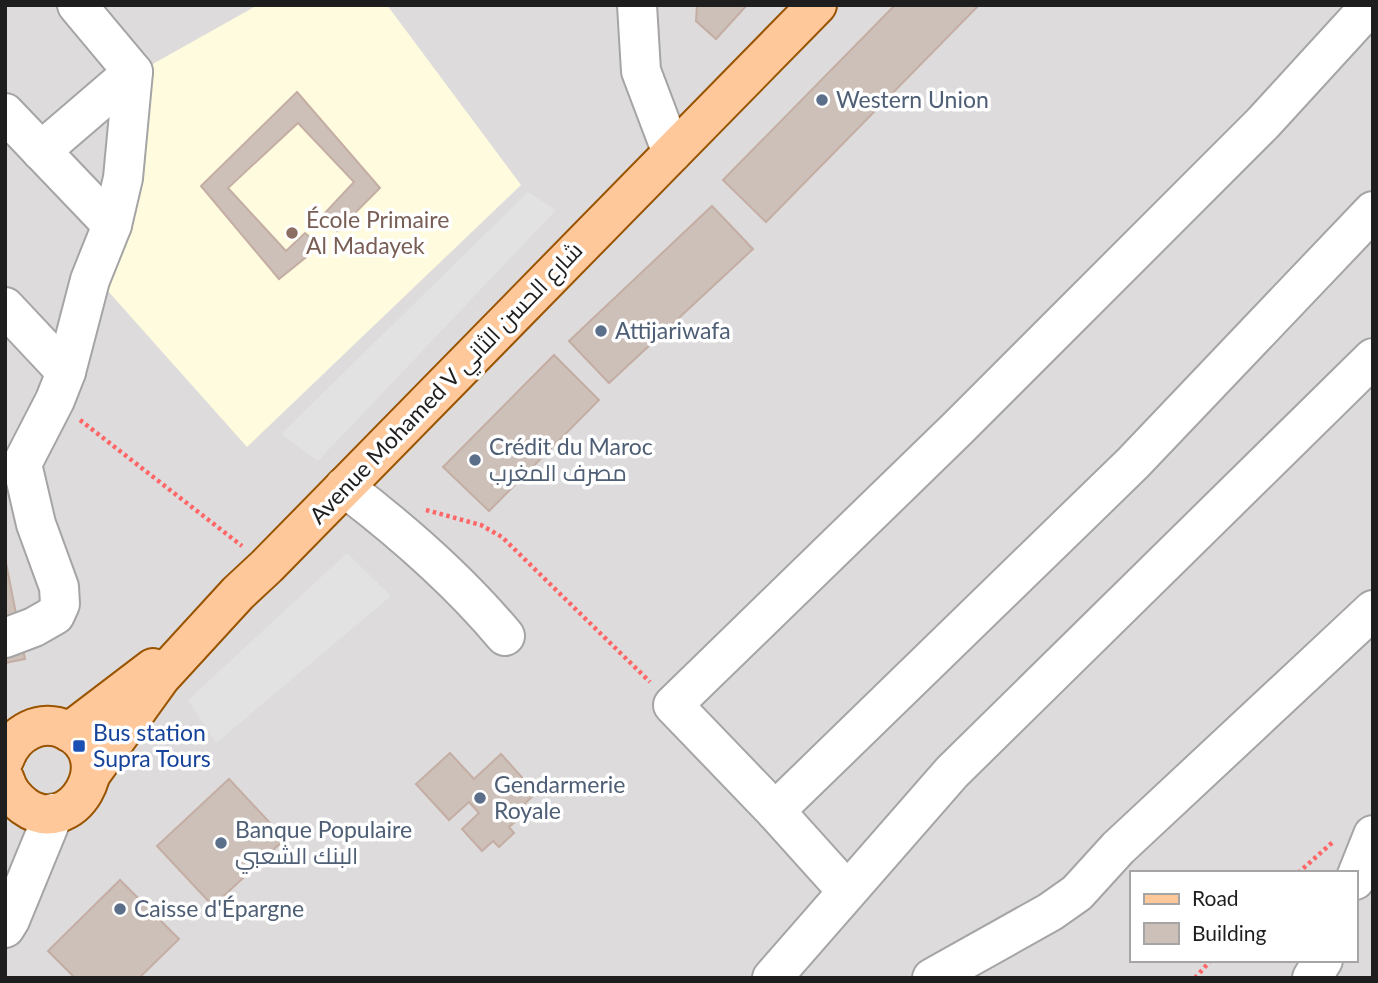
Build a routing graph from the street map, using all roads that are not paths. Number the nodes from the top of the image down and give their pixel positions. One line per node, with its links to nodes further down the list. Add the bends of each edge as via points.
1 (77, 5): 5 (street)
2 (638, 5): 8 (street, via 641,71)
3 (817, 5): 8 (main road, Avenue Mohamed V شارع الحسن الثاني)
4 (1371, 5): 24 (street, via 1263,123 673,705)
5 (133, 72): 7 (street); 10 (street, via 123,178)
6 (5, 113): 7 (street)
7 (41, 151): 10 (street)
8 (672, 153): 15 (main road, Avenue Mohamed V شارع الحسن الثاني)
9 (1373, 211): 24 (street, via 1133,463)
10 (112, 225): 13 (street, via 90,280)
11 (5, 307): 13 (street)
12 (1373, 358): 27 (street, via 953,772)
13 (61, 386): 14 (street)
14 (14, 460): 19 (street, via 59,587 60,604 55,615)
15 (344, 487): 17 (main road, Avenue Mohamed V شارع الحسن الثاني); 18 (street, via 399,530)
16 (1369, 620): 31 (street, via 1118,848 1077,893)
17 (208, 626): 20 (main road); 22 (main road, Avenue Mohamed V شارع الحسن الثاني, via 161,677)
18 (505, 636)
19 (5, 638)
20 (69, 732): 21 (main road, via 50,726 31,729 15,740); 22 (main road, via 86,750)
21 (5, 757)
22 (91, 774): 23 (main road, Avenue Mohamed V شارع الحسن الثاني, via 79,800 68,808)
23 (23, 802): 28 (street)
24 (775, 811): 27 (street)
25 (1373, 835): 26 (street)
26 (1357, 875)
27 (847, 891): 30 (street)
28 (5, 928)
29 (1321, 962): 32 (street)
30 (772, 978)
31 (932, 978)
32 (1312, 978)

